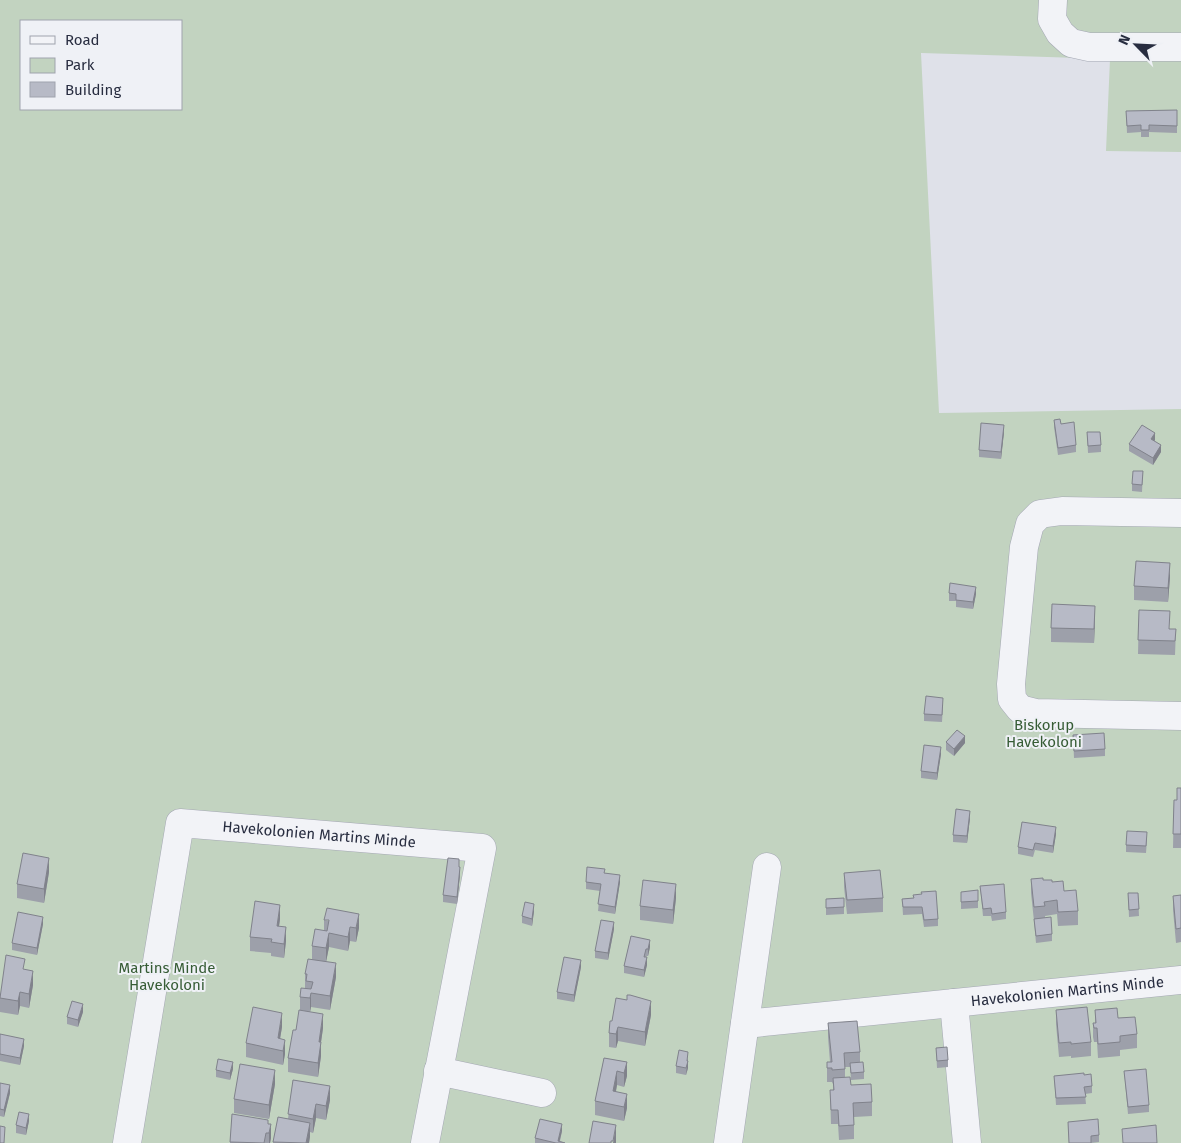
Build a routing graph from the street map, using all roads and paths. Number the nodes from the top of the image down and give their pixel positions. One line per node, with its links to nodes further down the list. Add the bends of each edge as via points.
1 (1053, 0): 2 (lane, via 1052,19 1071,43 1089,47)
2 (1181, 47)
3 (1181, 513): 4 (lane, via 1062,511 1040,514 1030,524 1024,547 1011,684 1012,699 1020,709 1036,713)
4 (1181, 716)
5 (767, 867): 8 (lane)
6 (1181, 980): 7 (lane, Havekolonien Martins Minde)
7 (954, 1003): 8 (lane, Havekolonien Martins Minde); 14 (lane, Havekolonien Martins Minde)
8 (745, 1024): 13 (lane)
9 (438, 1071): 10 (lane); 11 (lane, Havekolonien Martins Minde, via 482,848 180,823); 12 (lane, Havekolonien Martins Minde)
10 (542, 1092)
11 (127, 1143)
12 (424, 1143)
13 (728, 1143)
14 (967, 1143)

